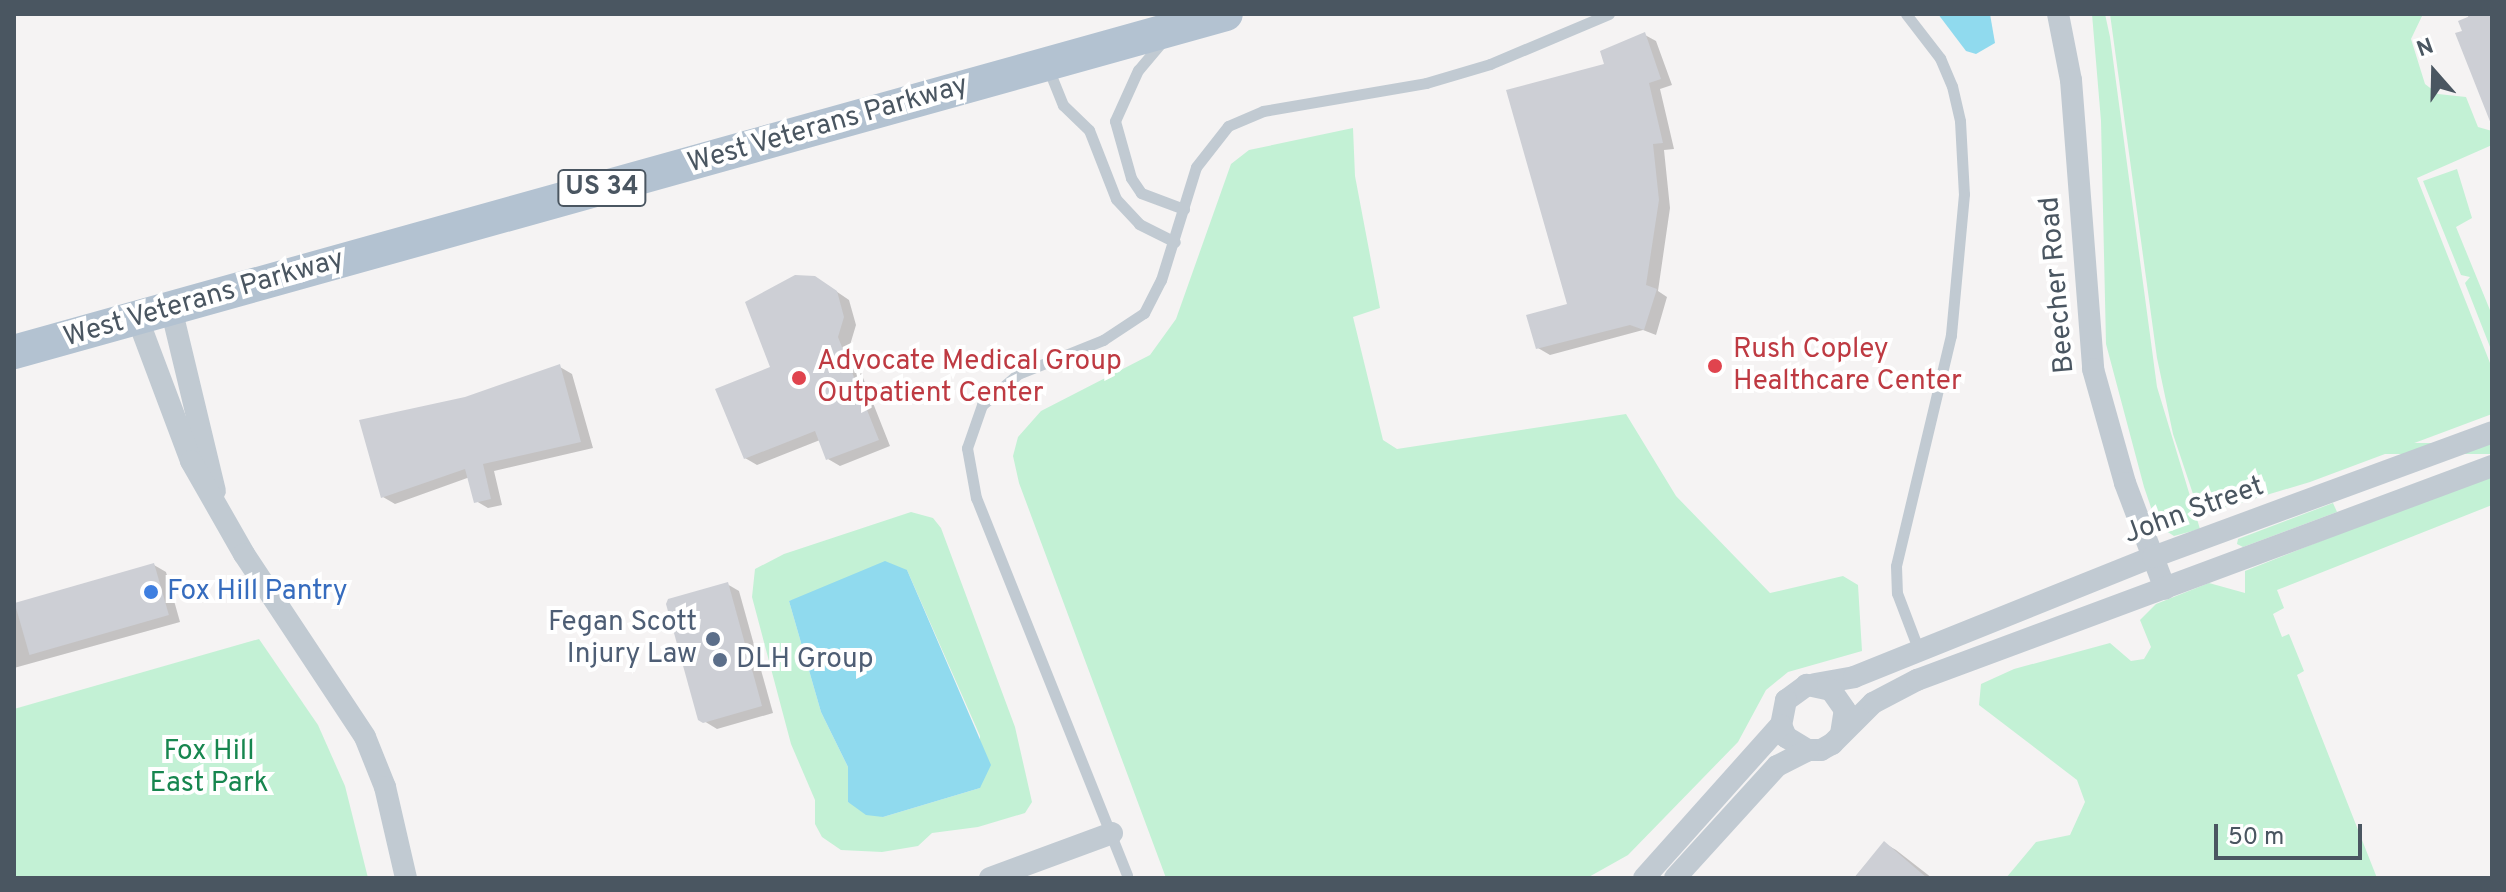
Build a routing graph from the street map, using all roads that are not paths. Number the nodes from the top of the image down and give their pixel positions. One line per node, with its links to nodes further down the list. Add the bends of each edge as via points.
1 (1226, 14): 5 (main road, West Veterans Parkway / US 34)
2 (1609, 14): 7 (lane, via 1490,64 1426,83 1245,117 1228,126 1202,154)
3 (1906, 14): 17 (lane, via 1940,58 1952,86 1960,121 1964,194 1951,335 1896,566 1897,593)
4 (2058, 14): 15 (street, Beecher Road, via 2071,80 2093,369 2125,483)
5 (1173, 29): 6 (main road, West Veterans Parkway / US 34); 7 (lane, via 1138,70 1115,121 1126,166 1141,193)
6 (1046, 63): 8 (lane, via 1063,105 1089,130 1116,199 1139,224); 9 (main road, West Veterans Parkway / US 34)
7 (1184, 209): 8 (lane)
8 (1175, 242): 23 (lane, via 1144,313 1127,328 996,388 971,425 967,448 976,498)
9 (171, 308): 10 (main road, West Veterans Parkway / US 34); 14 (street, via 205,434)
10 (137, 317): 11 (main road, West Veterans Parkway / US 34); 14 (street, via 191,461)
11 (14, 352)
12 (2492, 432): 15 (street, John Street)
13 (2492, 466): 16 (street)
14 (216, 500): 25 (street, via 244,554 365,737 385,787)
15 (2153, 557): 16 (street, Beecher Road); 17 (street, John Street)
16 (2165, 589): 18 (street)
17 (1919, 651): 18 (street); 19 (street, John Street, via 1854,677)
18 (1928, 676): 21 (street, via 1873,703)
19 (1807, 685): 20 (street, via 1786,700); 21 (street, via 1837,695 1846,718)
20 (1781, 725): 22 (street, via 1786,737); 27 (street)
21 (1841, 734): 22 (street, via 1821,750)
22 (1808, 750): 28 (street, via 1777,766)
23 (1112, 833): 24 (lane); 26 (street)
24 (1127, 875)
25 (406, 878)
26 (990, 878)
27 (1644, 878)
28 (1675, 878)

